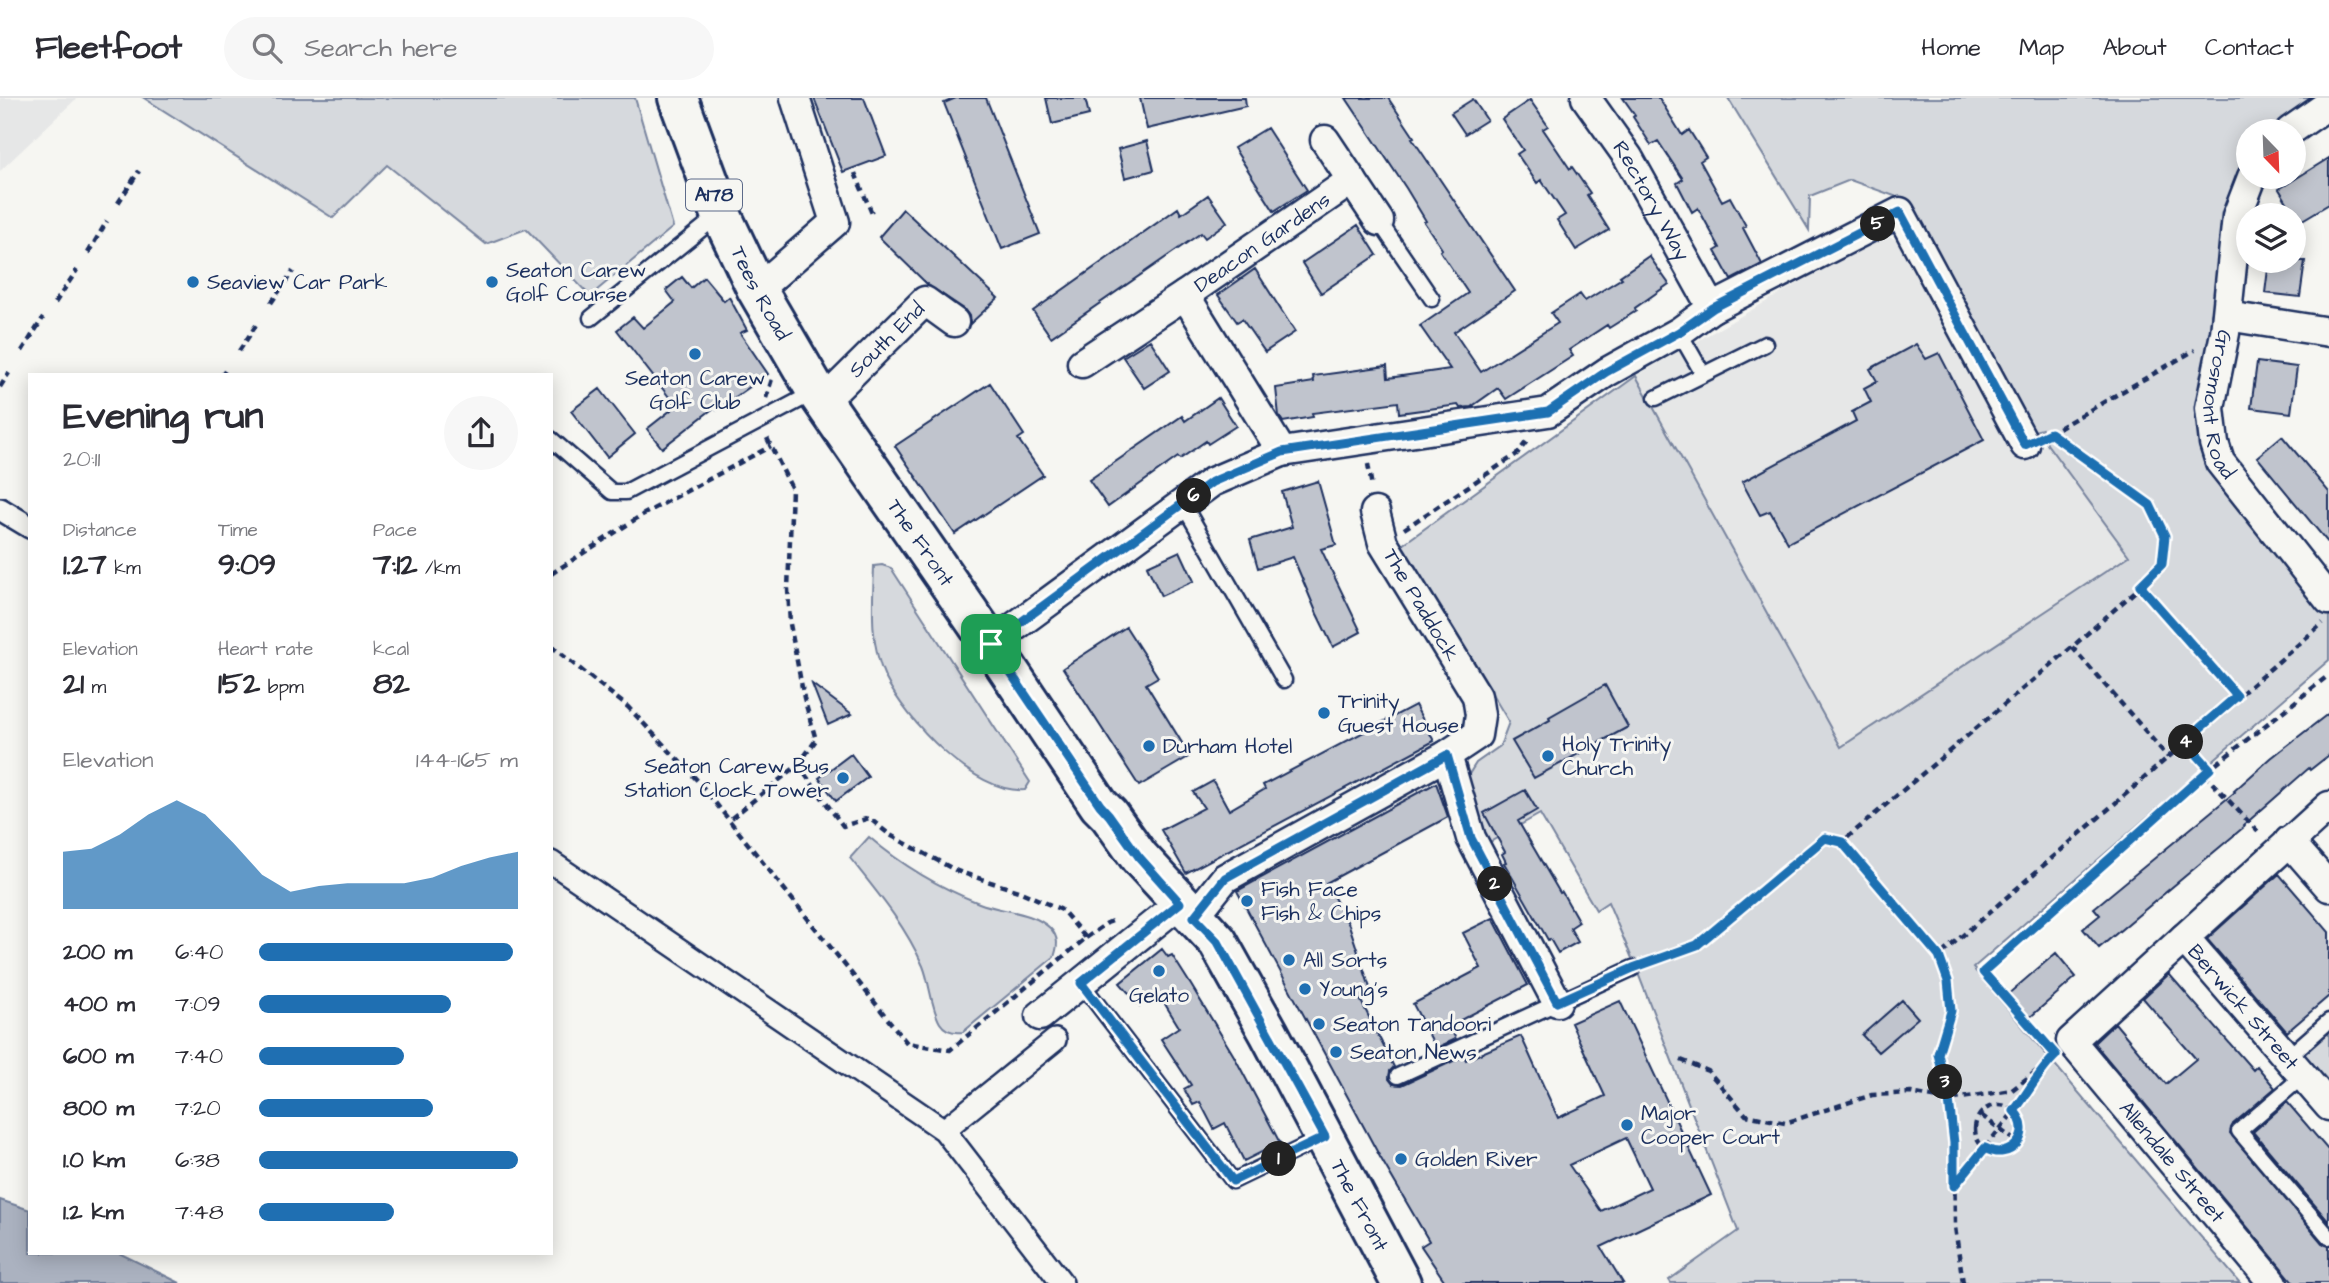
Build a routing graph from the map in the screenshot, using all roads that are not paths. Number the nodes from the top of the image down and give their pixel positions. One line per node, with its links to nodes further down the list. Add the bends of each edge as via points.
1 (678, 98): 9 (main road, Tees Road / A178)
2 (795, 98): 11 (street, via 835,222)
3 (1586, 98): 14 (street, Rectory Way, via 1628,157)
4 (2329, 104): 5 (street)
5 (2306, 120)
6 (1325, 140): 7 (street, Deacon Gardens)
7 (1352, 180): 10 (street, Deacon Gardens); 12 (street, Deacon Gardens)
8 (2247, 189): 17 (street, Grosmont Road, via 2236,216)
9 (722, 214): 11 (main road, Tees Road / A178); 15 (lane)
10 (1379, 221): 13 (lane)
11 (757, 290): 23 (main road, Tees Road / A178)
12 (1185, 295): 21 (street); 27 (street, Deacon Gardens)
13 (1432, 299)
14 (1713, 308): 18 (street); 25 (street, via 1900,212)
15 (591, 318)
16 (954, 323): 23 (street, South End, via 925,301)
17 (2226, 324): 19 (street); 32 (street, Grosmont Road, via 2210,408 2220,462)
18 (1679, 332): 22 (lane); 27 (street, via 1606,372 1548,412)
19 (2329, 332)
20 (1765, 344): 22 (lane)
21 (1082, 363)
22 (1703, 374): 24 (lane)
23 (820, 397): 26 (lane, via 759,421 626,492 612,492); 33 (main road, The Front / A178)
24 (1656, 398)
25 (2037, 439)
26 (553, 441)
27 (1282, 452): 28 (street, via 1212,482)
28 (1182, 504): 33 (street); 34 (lane)
29 (0, 509): 31 (street)
30 (1375, 512): 35 (street, The Paddock, via 1383,543 1477,696 1477,735)
31 (28, 526)
32 (2329, 600)
33 (991, 644): 40 (main road, The Front / A178, via 1100,805)
34 (1284, 680)
35 (1447, 755): 40 (street, via 1225,878); 44 (street, via 1471,838)
36 (2329, 806): 37 (street)
37 (2278, 841): 39 (street); 41 (street)
38 (553, 863): 51 (street)
39 (2329, 887)
40 (1187, 910): 43 (street); 52 (main road, The Front / A178, via 1218,942)
41 (2185, 938): 48 (street, Berwick Street); 56 (street, Allendale Street, via 2071,1041)
42 (1633, 968): 44 (lane)
43 (1081, 983): 45 (street); 52 (lane, via 1233,1181)
44 (1557, 1002): 49 (lane)
45 (1040, 1016): 47 (lane)
46 (2329, 1021): 48 (lane)
47 (1057, 1043): 51 (street)
48 (2295, 1067): 50 (street, Berwick Street); 53 (lane, via 2239,1130)
49 (1398, 1076)
50 (2329, 1106)
51 (944, 1130): 54 (street)
52 (1325, 1137): 55 (main road, The Front / A178)
53 (2329, 1237)
54 (1062, 1283)
55 (1401, 1283)
56 (2273, 1283)

